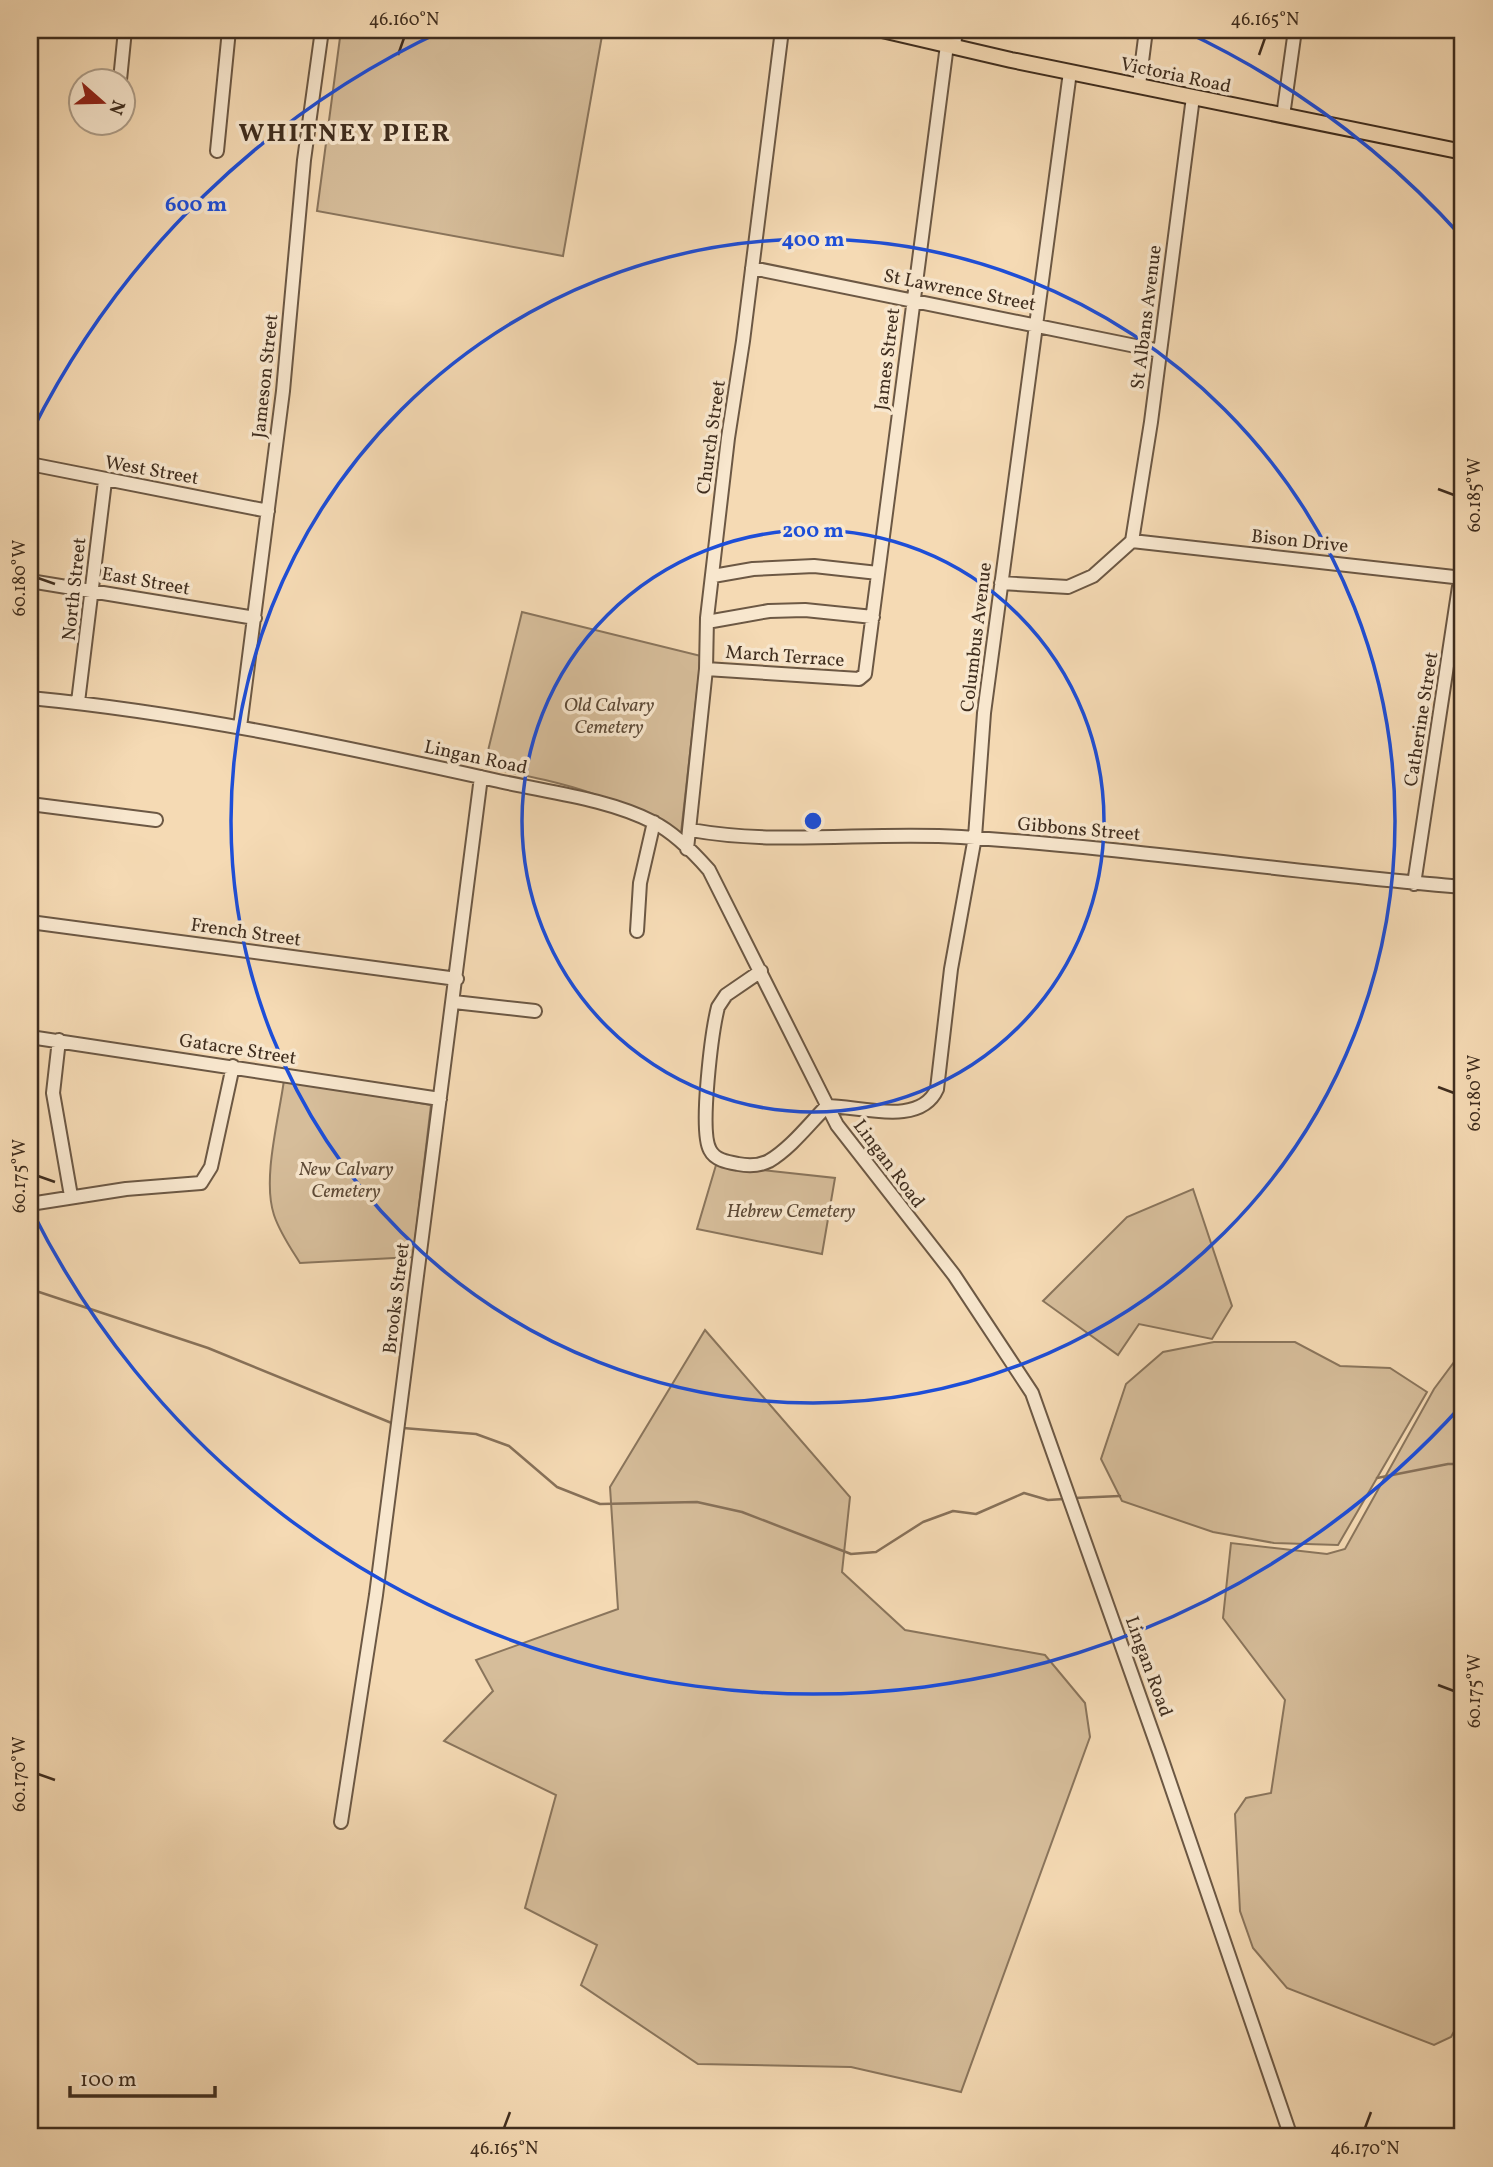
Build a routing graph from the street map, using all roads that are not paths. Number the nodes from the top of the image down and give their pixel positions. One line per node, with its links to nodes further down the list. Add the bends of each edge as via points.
1 (125, 30): 10 (street)
2 (229, 30): 15 (street)
3 (322, 30): 23 (street, Jameson Street)
4 (782, 30): 17 (street, Church Street)
5 (882, 30): 9 (main road, Victoria Road)
6 (956, 30): 9 (street, James Street)
7 (1146, 30): 12 (street)
8 (1295, 30): 14 (street)
9 (950, 45): 11 (main road, Victoria Road); 18 (street, James Street)
10 (121, 66)
11 (1070, 72): 12 (main road, Victoria Road); 19 (street, Columbus Avenue)
12 (1139, 85): 13 (main road, Victoria Road)
13 (1193, 97): 14 (main road, Victoria Road); 20 (street, St Albans Avenue)
14 (1283, 116): 16 (main road, Victoria Road)
15 (217, 151)
16 (1463, 152)
17 (752, 268): 18 (street, St Lawrence Street); 27 (street, Church Street)
18 (913, 300): 19 (street, St Lawrence Street); 26 (street, James Street)
19 (1036, 324): 20 (street, St Lawrence Street); 30 (street, Columbus Avenue)
20 (1160, 351): 24 (street, St Albans Avenue)
21 (30, 464): 22 (street, West Street)
22 (105, 481): 23 (street, West Street); 31 (street, North Street)
23 (268, 511): 32 (street, Jameson Street)
24 (1132, 541): 28 (street, Bison Drive); 30 (street, via 1101,570 1068,587)
25 (1463, 560): 28 (street, Catherine Street)
26 (878, 573): 27 (street, via 814,566); 33 (street, James Street)
27 (713, 576): 34 (street, Church Street)
28 (1462, 578): 47 (street, Catherine Street)
29 (30, 581): 31 (street, East Street)
30 (1001, 583): 45 (street, Columbus Avenue, via 984,713)
31 (91, 590): 32 (street, East Street); 38 (street, North Street)
32 (255, 618): 39 (street, Jameson Street)
33 (873, 618): 34 (street, via 796,610); 36 (street, James Street)
34 (707, 622): 35 (street, Church Street)
35 (706, 669): 36 (street, March Terrace); 44 (street, Church Street)
36 (863, 677)
37 (30, 698): 38 (street, Lingan Road)
38 (78, 702): 39 (street, Lingan Road)
39 (240, 727): 40 (street, Lingan Road)
40 (481, 777): 43 (street, Lingan Road, via 581,798); 52 (street, Brooks Street)
41 (30, 804): 42 (street)
42 (156, 820)
43 (654, 822): 46 (street, Lingan Road); 50 (street, via 642,875)
44 (691, 830): 45 (street, Gibbons Street, via 755,836); 46 (street, Church Street)
45 (975, 837): 47 (street, Gibbons Street); 59 (street, Columbus Avenue, via 933,1097 910,1110)
46 (687, 849): 51 (street, Lingan Road, via 709,870)
47 (1414, 884): 48 (street, Gibbons Street)
48 (1463, 887)
49 (30, 922): 52 (street, French Street)
50 (637, 931)
51 (761, 971): 59 (street, Lingan Road); 59 (street, via 726,995 718,1007 706,1112 709,1147 716,1157 732,1163 764,1163)
52 (457, 979): 53 (street, Brooks Street)
53 (454, 1002): 54 (street); 58 (street, Brooks Street)
54 (535, 1011)
55 (30, 1037): 56 (street, Gatacre Street)
56 (59, 1040): 57 (street, Gatacre Street); 60 (street, via 53,1093)
57 (233, 1066): 58 (street, Gatacre Street); 60 (street, via 212,1167 201,1183)
58 (440, 1099): 62 (street, Brooks Street, via 379,1577)
59 (827, 1106): 63 (street, Lingan Road, via 856,1152 954,1275 1032,1393)
60 (71, 1196): 61 (street)
61 (30, 1205)
62 (341, 1822)
63 (1291, 2137)

